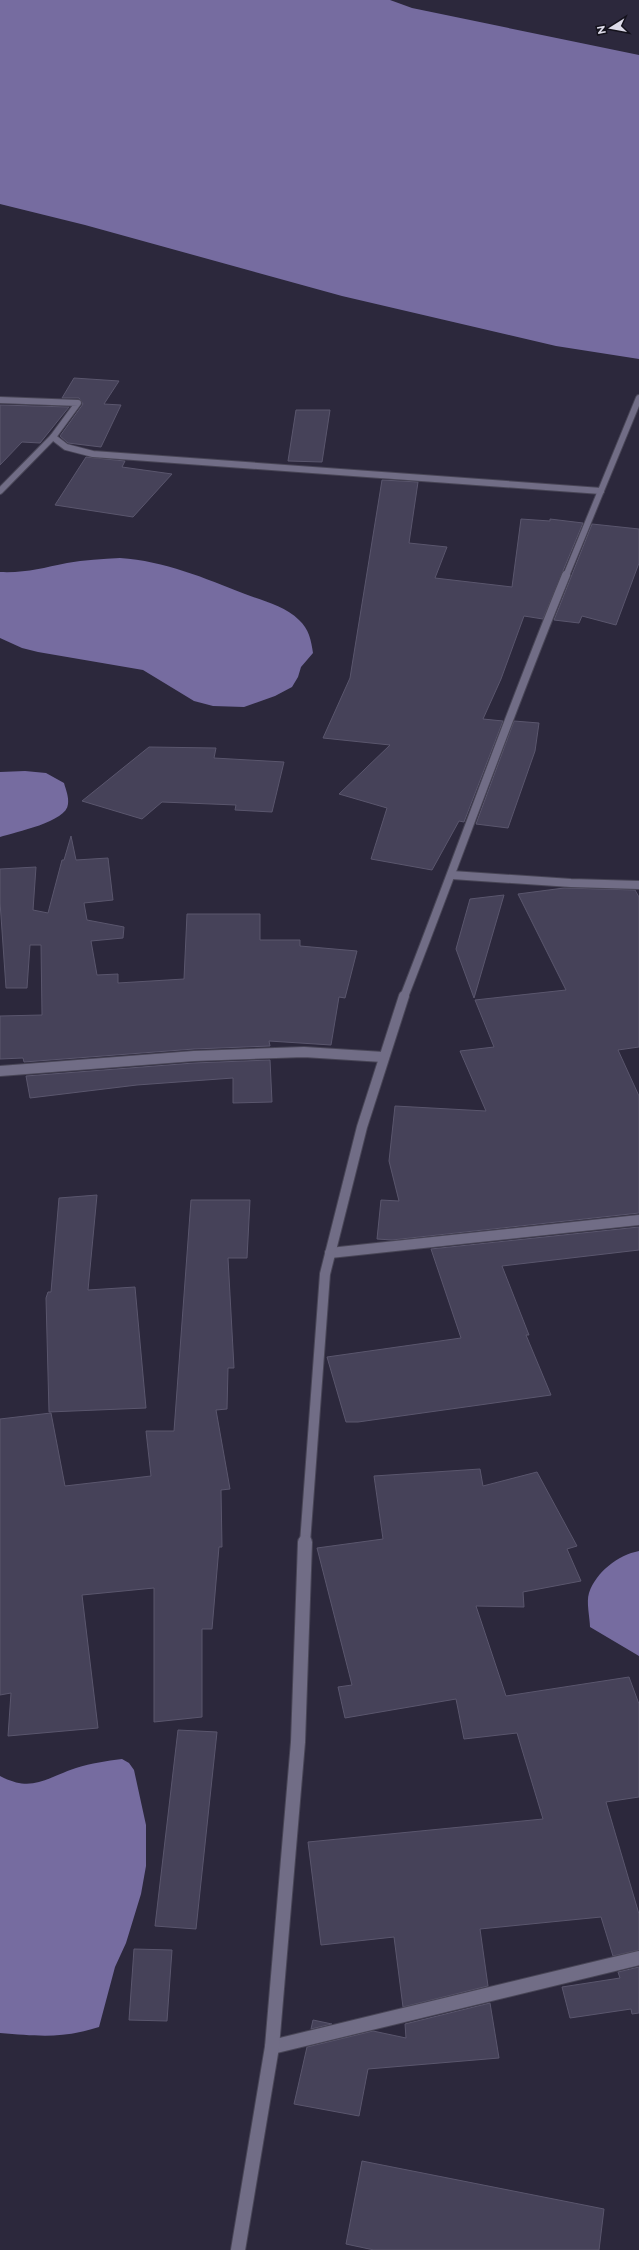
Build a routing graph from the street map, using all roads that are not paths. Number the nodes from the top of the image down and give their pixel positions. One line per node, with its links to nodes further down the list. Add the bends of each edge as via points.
1 (639, 398): 5 (street)
2 (0, 400): 3 (street, via 78,403)
3 (53, 437): 4 (street); 5 (street, via 58,443 71,449 93,454)
4 (0, 491)
5 (601, 491): 6 (street, via 535,650)
6 (452, 875): 7 (street); 8 (street, via 397,1014)
7 (639, 885)
8 (383, 1058): 9 (street, via 304,1052 194,1056); 11 (street, via 362,1127)
9 (0, 1071)
10 (639, 1220): 11 (street)
11 (330, 1253): 13 (street, via 325,1274 306,1506 298,1742)
12 (639, 1958): 13 (street)
13 (272, 2047): 14 (street)
14 (238, 2250)

